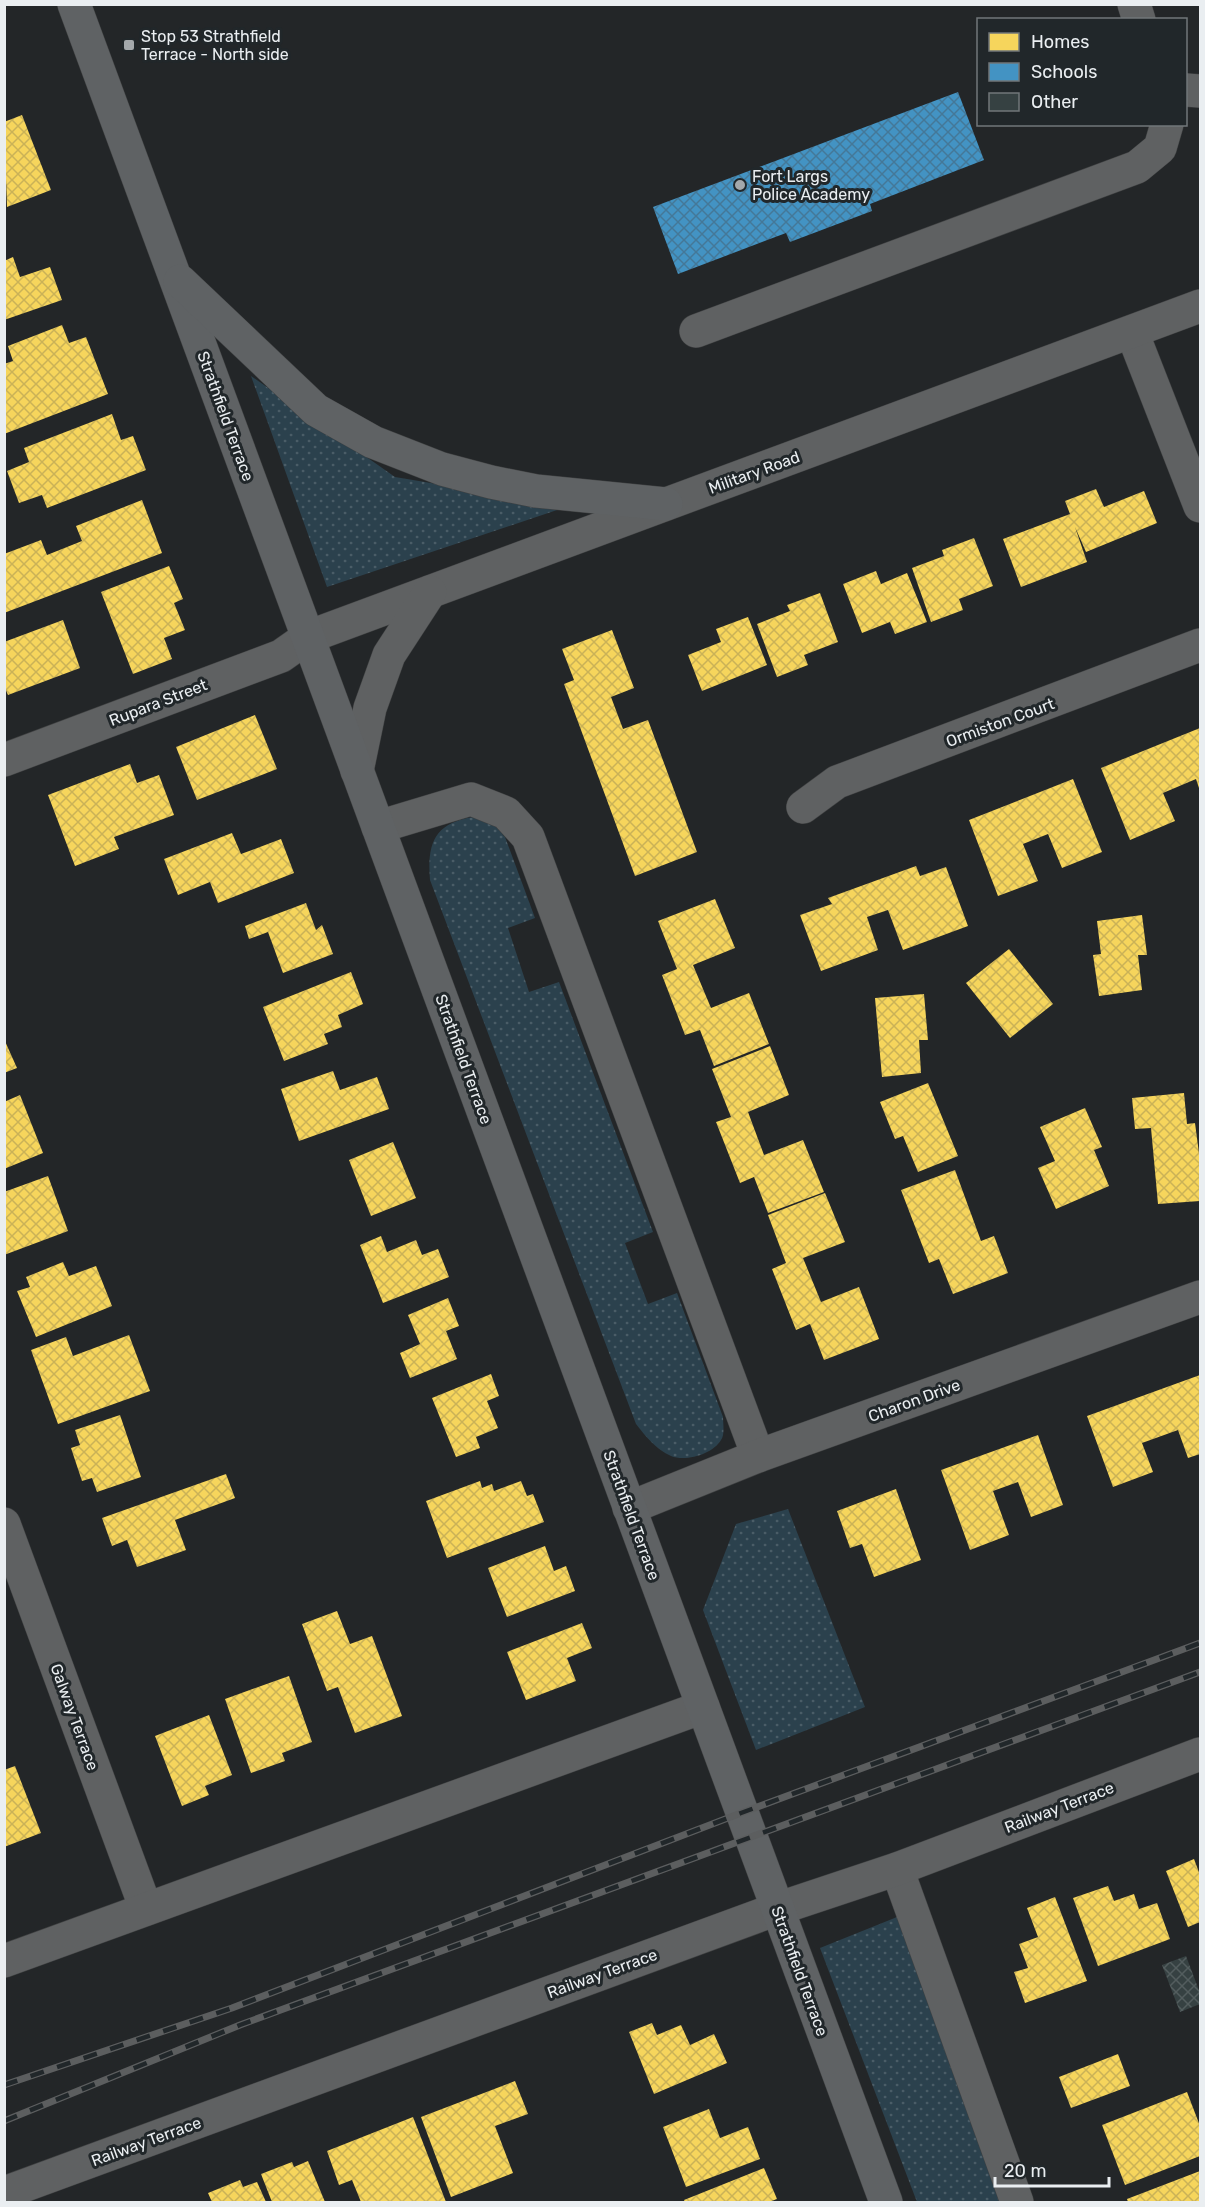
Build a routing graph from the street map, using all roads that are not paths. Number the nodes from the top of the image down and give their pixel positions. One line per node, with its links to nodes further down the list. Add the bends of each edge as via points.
1 (75, 4): 3 (main road, Strathfield Terrace)
2 (1166, 126): 5 (street, via 1161,148 1137,167)
3 (174, 276): 7 (main road, via 316,410 373,442 442,469 490,482 536,491); 10 (main road, Strathfield Terrace)
4 (1200, 306): 6 (street, Military Road)
5 (696, 331)
6 (1132, 332): 7 (street, Military Road); 8 (street)
7 (666, 504): 9 (street, Military Road)
8 (1200, 506)
9 (430, 592): 10 (street, Military Road); 13 (street, via 389,655 370,708)
10 (308, 637): 12 (street, Rupara Street, via 281,656); 13 (main road, Strathfield Terrace)
11 (1200, 645): 14 (street, Ormiston Court, via 837,782)
12 (4, 760)
13 (357, 771): 15 (main road, Strathfield Terrace)
14 (803, 807)
15 (378, 827): 17 (street, via 471,799 506,813 528,837); 18 (main road, Strathfield Terrace)
16 (1200, 1297): 17 (street, Charon Drive)
17 (758, 1456): 18 (street, Charon Drive)
18 (629, 1508): 20 (main road, Strathfield Terrace)
19 (4, 1524): 23 (street, Galway Terrace)
20 (703, 1707): 23 (street); 24 (main road, Strathfield Terrace)
21 (1200, 1754): 22 (street, Railway Terrace)
22 (897, 1869): 24 (street, Railway Terrace); 28 (street)
23 (146, 1909): 25 (street)
24 (777, 1909): 26 (street, Railway Terrace); 27 (main road, Strathfield Terrace)
25 (4, 1961)
26 (4, 2193)
27 (886, 2202)
28 (1017, 2202)

